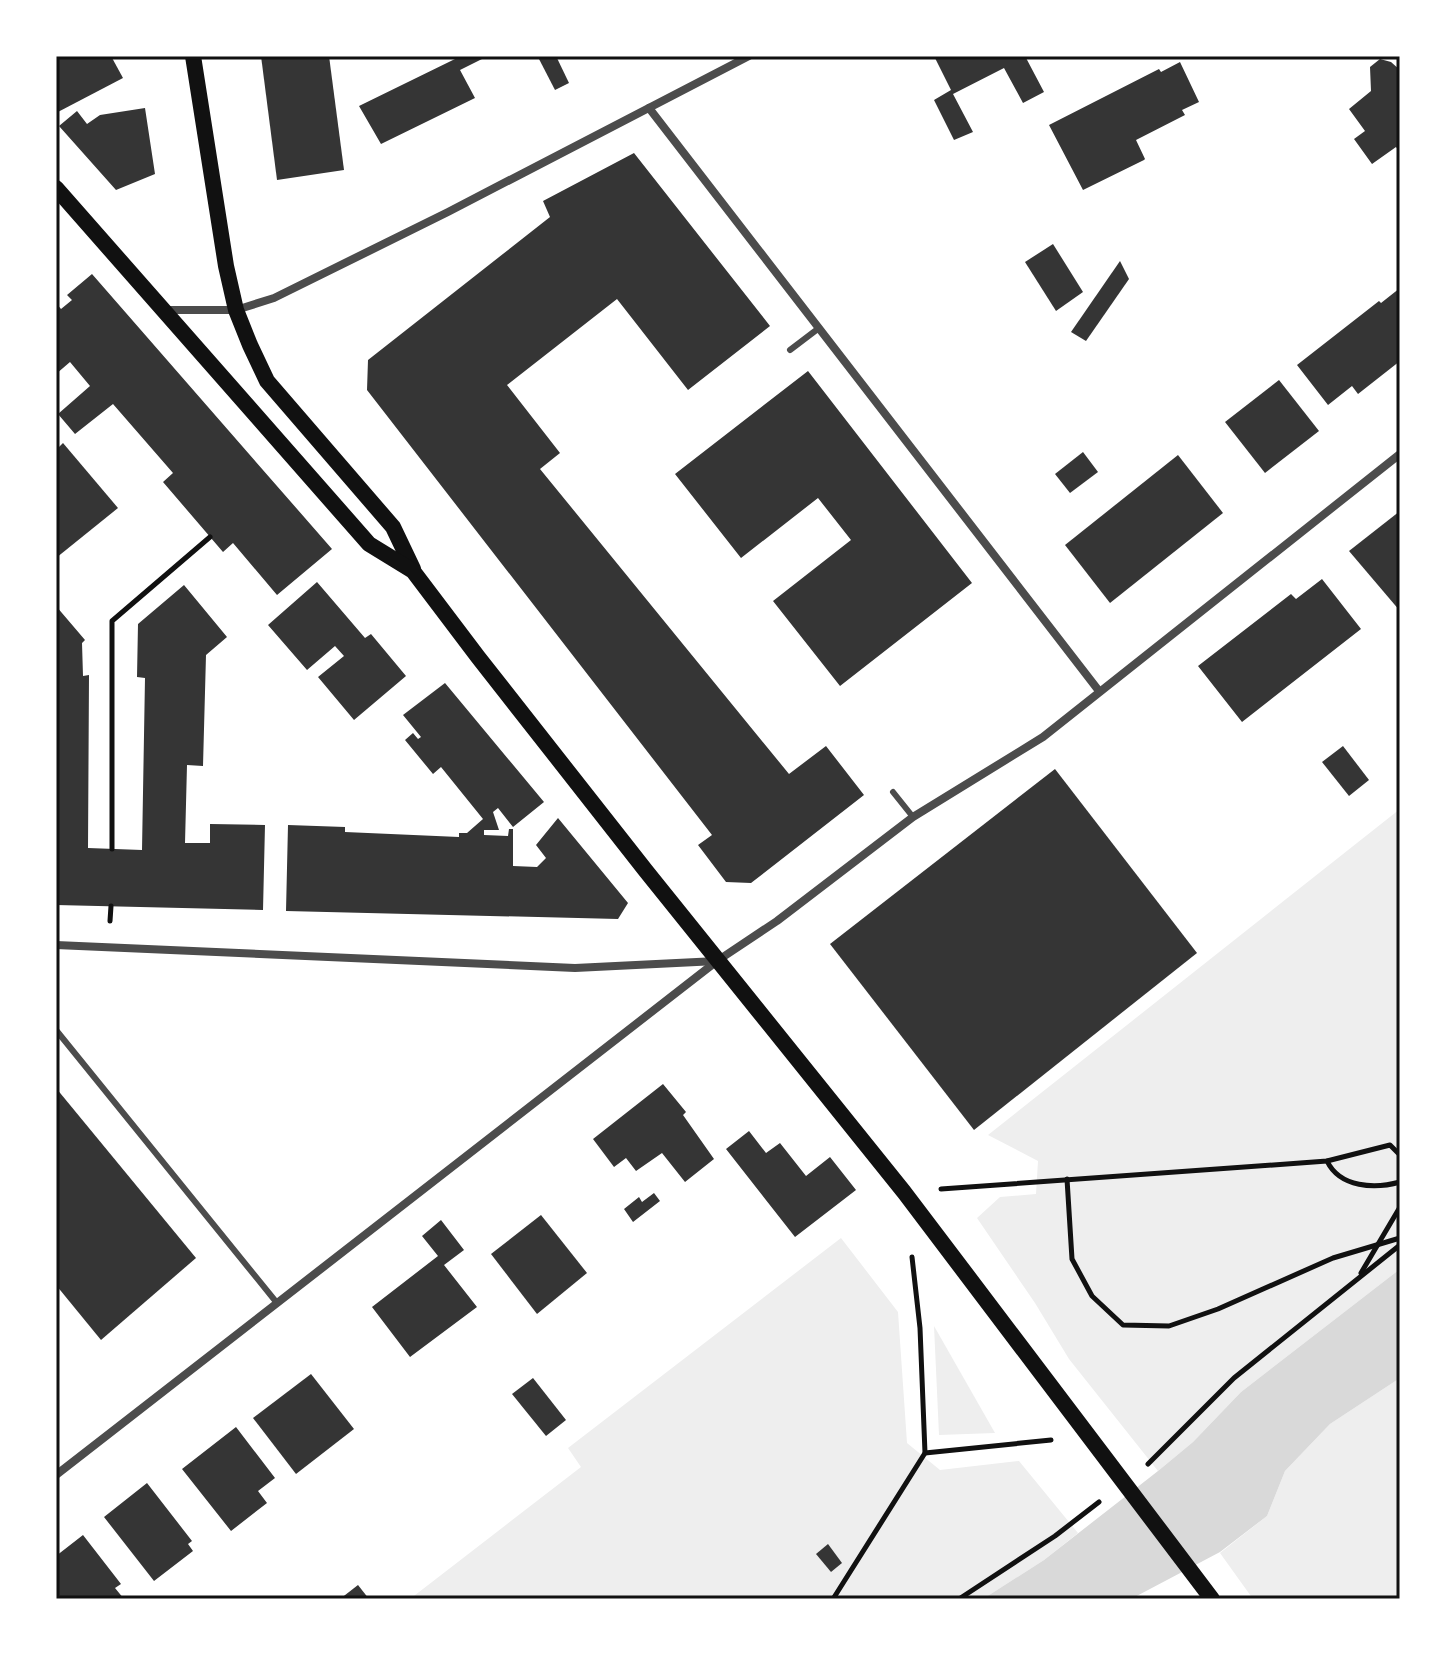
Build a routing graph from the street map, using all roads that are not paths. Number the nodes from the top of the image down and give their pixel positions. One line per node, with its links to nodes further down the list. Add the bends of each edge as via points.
1 (193, 56): 6 (main road)
2 (749, 56): 3 (street)
3 (649, 108): 6 (street, via 274,298); 7 (street)
4 (56, 188): 5 (main road)
5 (164, 310): 6 (street); 10 (main road, via 369,544)
6 (236, 310): 10 (main road, via 267,381 393,527)
7 (819, 328): 8 (lane); 11 (street)
8 (790, 350)
9 (1400, 454): 11 (street)
10 (413, 571): 15 (main road)
11 (1099, 691): 13 (street, via 1043,737)
12 (893, 792): 13 (lane)
13 (913, 817): 15 (street)
14 (56, 945): 15 (street, via 575,968)
15 (717, 961): 17 (street); 19 (main road, via 904,1192)
16 (56, 1030): 17 (lane)
17 (277, 1303): 18 (street)
18 (56, 1475)
19 (1212, 1599)

